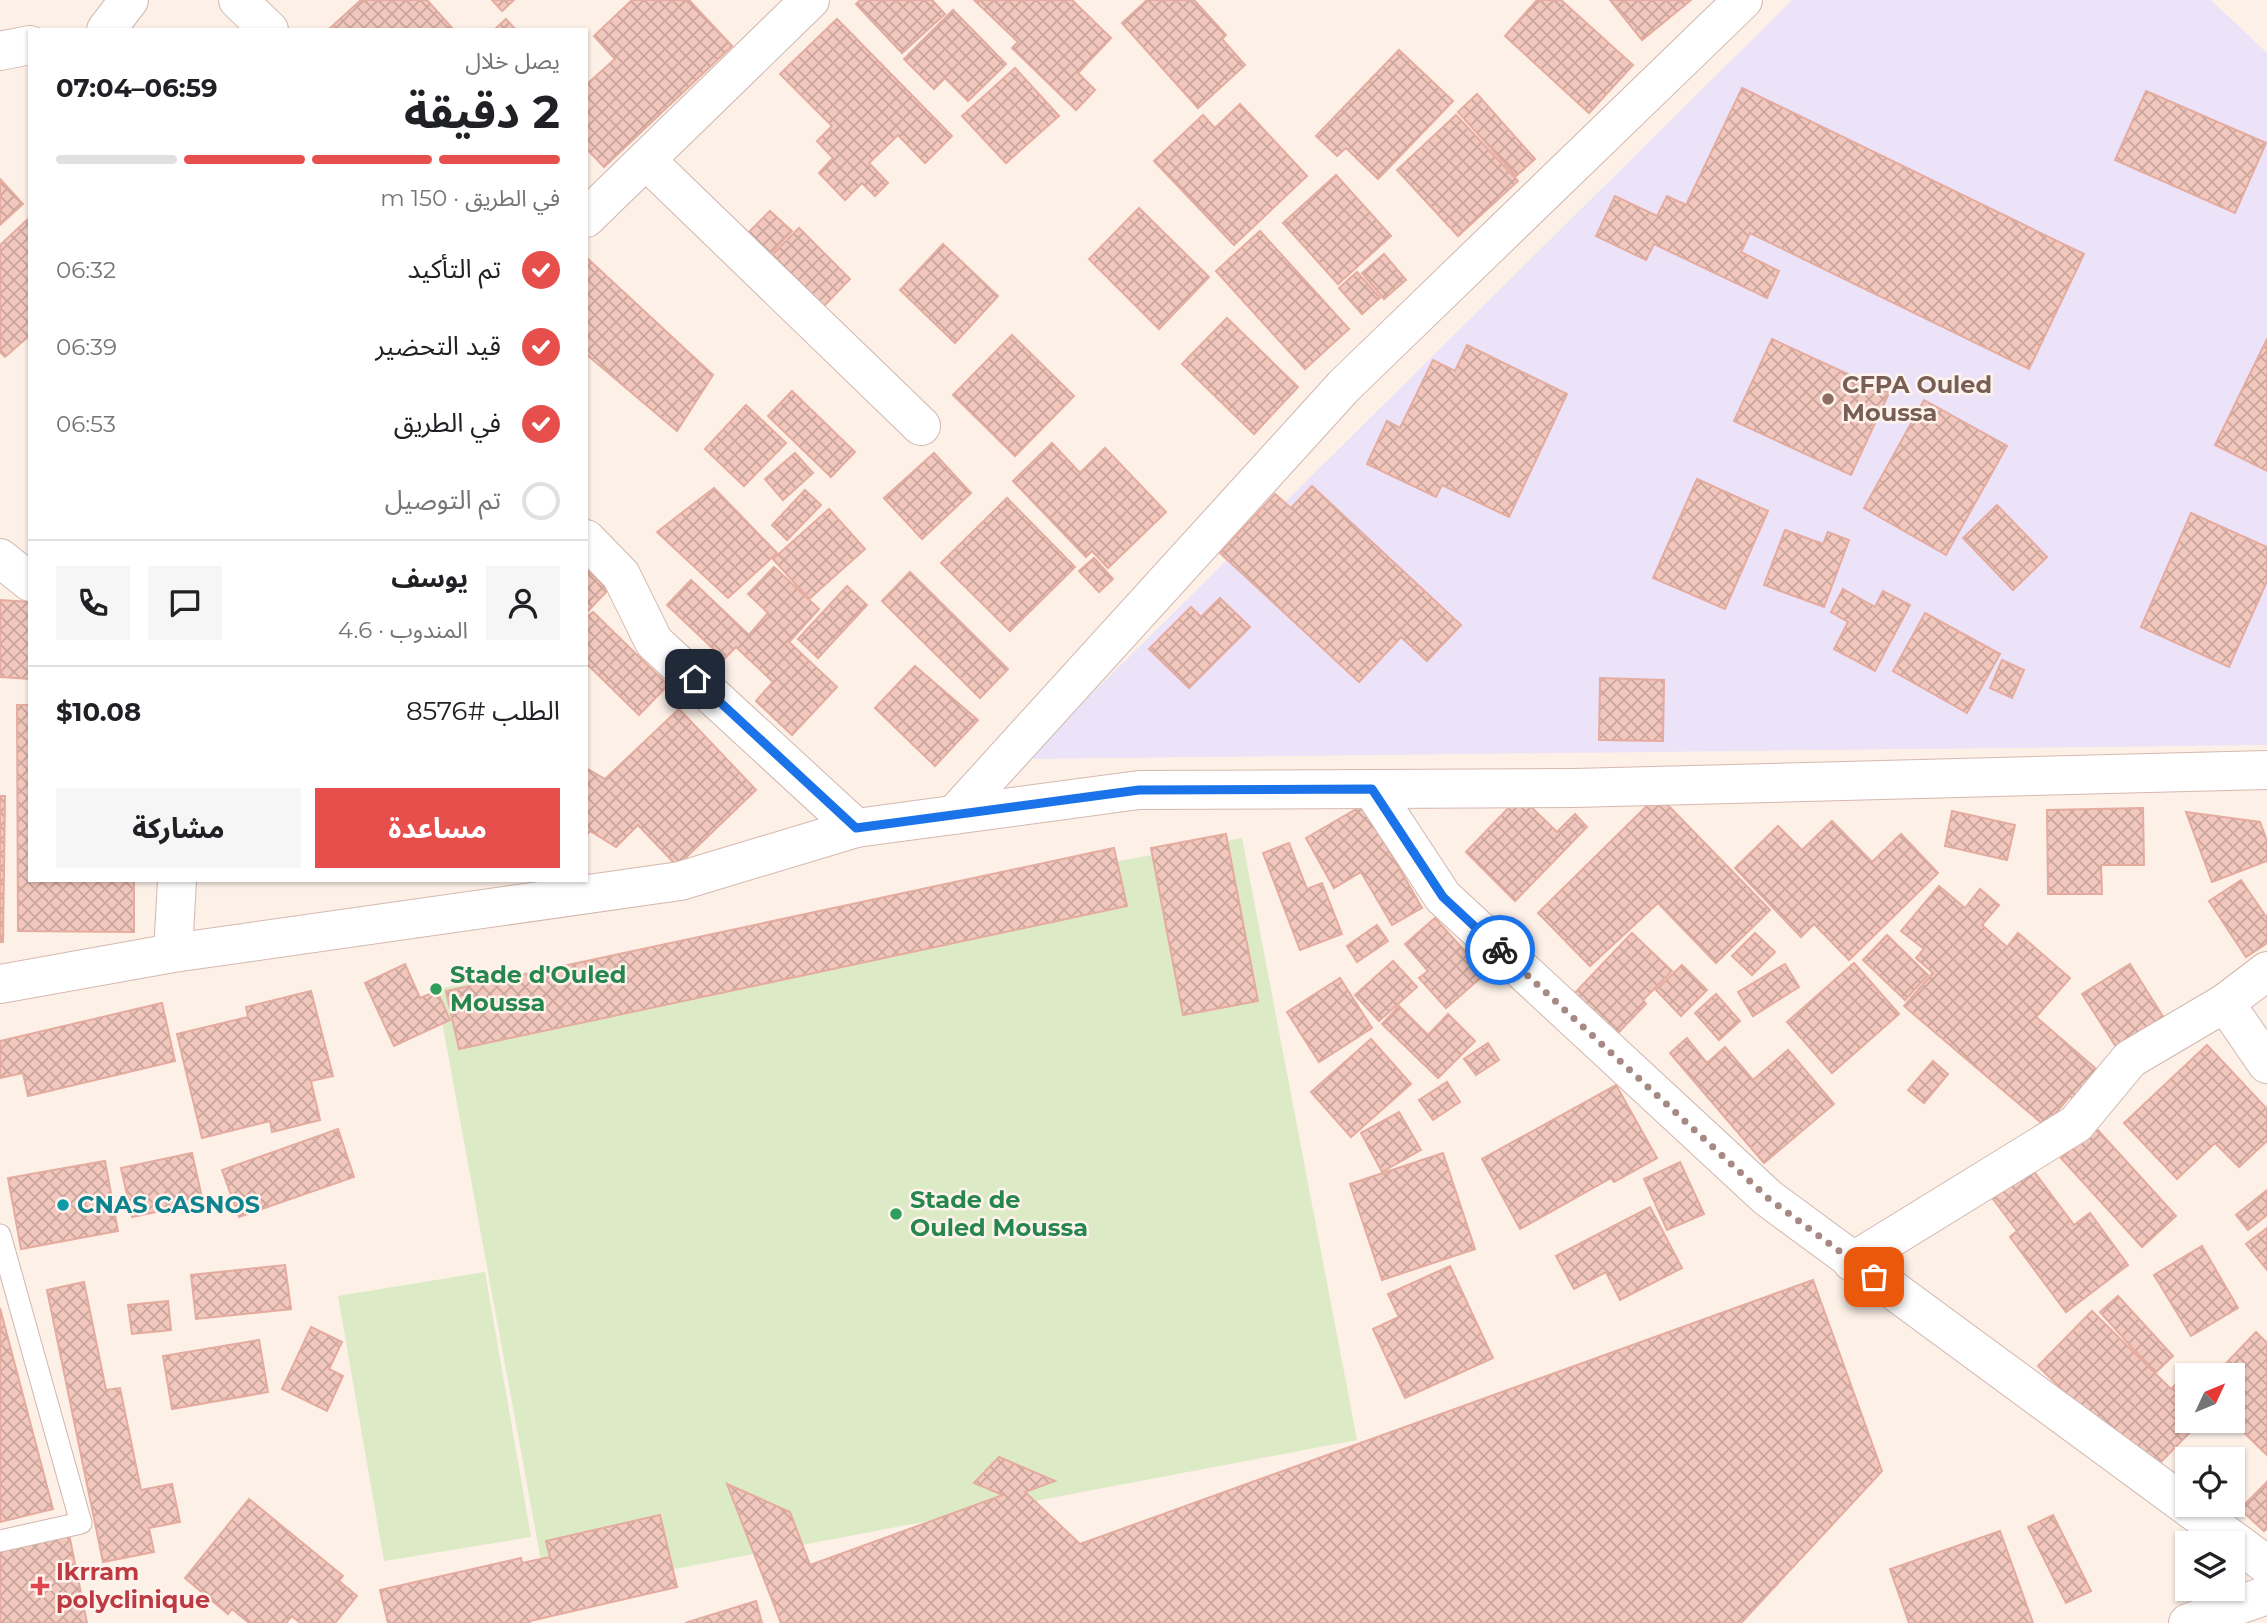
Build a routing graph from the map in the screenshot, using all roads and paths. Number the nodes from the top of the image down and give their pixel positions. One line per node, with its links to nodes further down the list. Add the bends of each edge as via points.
1 (129, 0): 5 (street)
2 (238, 0): 6 (street)
3 (810, 0): 9 (street)
4 (1743, 0): 17 (street, via 1344,386)
5 (108, 28)
6 (267, 28)
7 (28, 45): 8 (street)
8 (0, 51)
9 (647, 161): 10 (street); 11 (street)
10 (588, 216)
11 (921, 426)
12 (588, 541): 18 (street, via 621,575 654,642)
13 (0, 558): 14 (street)
14 (28, 580)
15 (2267, 769): 16 (street, via 1574,788)
16 (1372, 789): 17 (street, via 1139,790); 26 (street, via 1443,897 1768,1198)
17 (954, 815): 18 (street)
18 (856, 828): 20 (street, via 680,881)
19 (177, 882): 20 (street)
20 (173, 953): 22 (street)
21 (2267, 971): 23 (street)
22 (0, 984)
23 (2225, 1003): 24 (street); 26 (street, via 2130,1059 2076,1124)
24 (2267, 1064)
25 (0, 1235): 27 (lane, via 80,1523)
26 (1852, 1262): 28 (street)
27 (0, 1541)
28 (2267, 1565)
29 (2267, 1595): 30 (street)
30 (2188, 1623)

